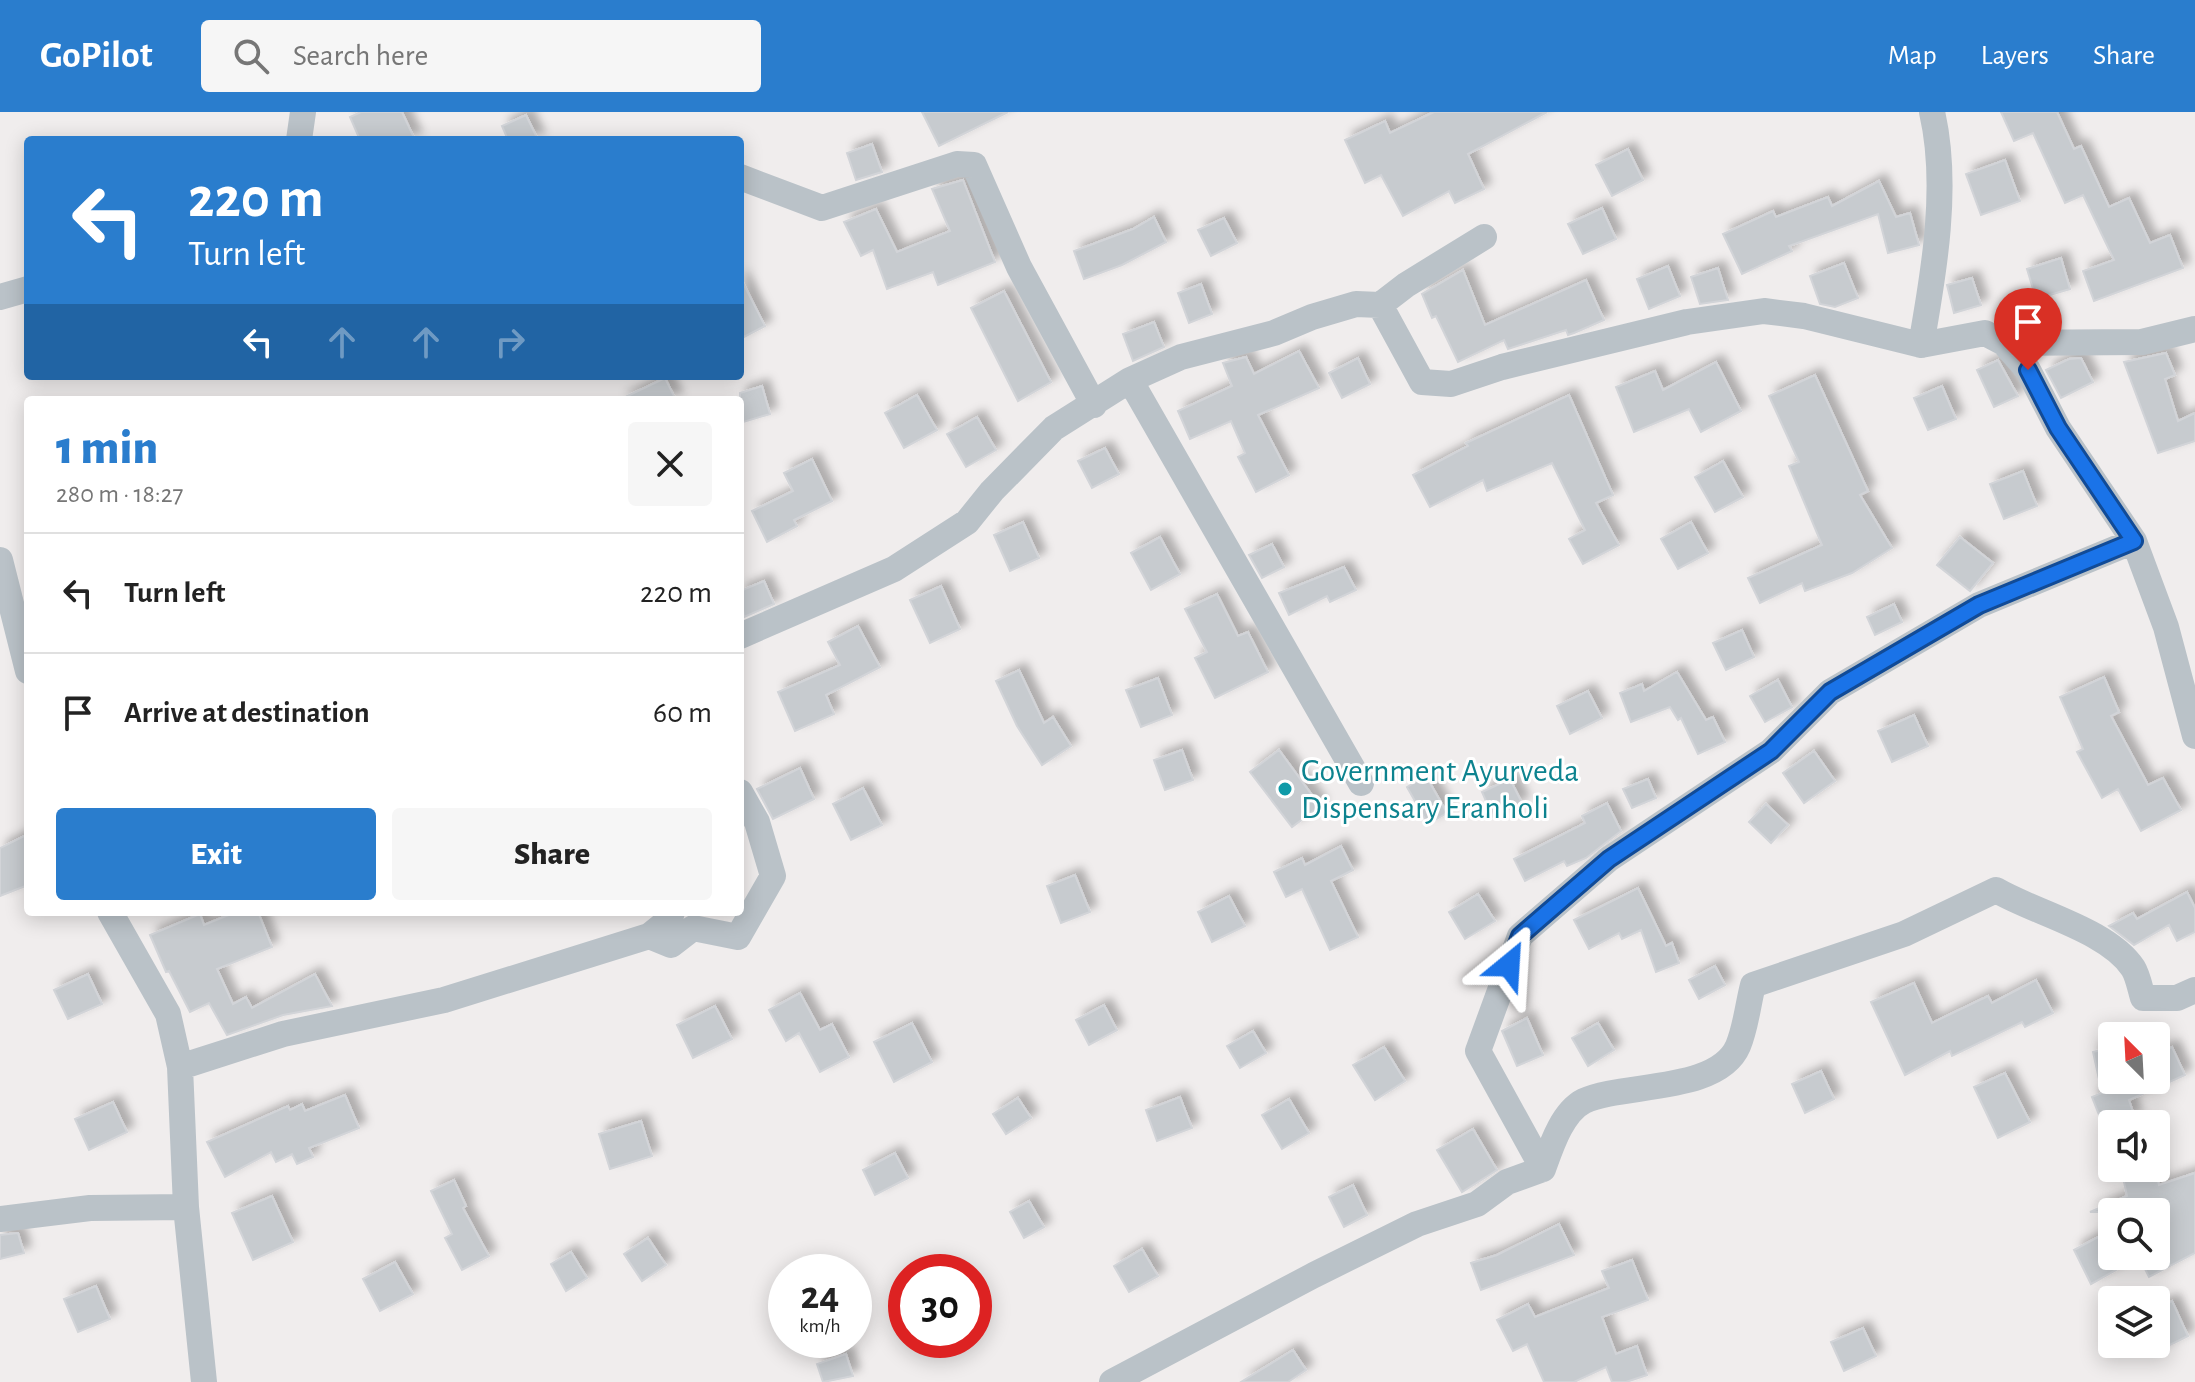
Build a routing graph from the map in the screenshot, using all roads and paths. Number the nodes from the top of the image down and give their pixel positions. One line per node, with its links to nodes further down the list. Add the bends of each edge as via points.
1 (303, 112): 3 (street)
2 (1932, 112): 11 (street, via 1938,135 1937,259)
3 (300, 136)
4 (744, 179): 13 (street, via 822,208 957,164 974,165 1019,267)
5 (1484, 237): 8 (street)
6 (24, 290): 7 (street)
7 (0, 297)
8 (1380, 305): 11 (street, via 1422,382 1451,384 1687,322 1764,311); 12 (street, via 1356,304 1312,317 1274,333 1181,357)
9 (2195, 329): 10 (street, via 2142,342)
10 (2004, 343): 11 (street, via 1985,333); 14 (street, via 2028,370 2058,428)
11 (1921, 345)
12 (1130, 380): 13 (street); 20 (street)
13 (1094, 405): 17 (street, via 1054,428 967,522 894,569)
14 (2134, 541): 19 (street, via 2166,627); 27 (street, via 1979,605 1830,692 1771,751 1609,859 1520,936 1478,1051)
15 (0, 560): 16 (street)
16 (7, 622): 18 (street)
17 (744, 634)
18 (24, 662)
19 (2195, 736)
20 (1361, 783)
21 (744, 799): 24 (street, via 757,822 773,876 738,937 693,928 671,945)
22 (112, 916): 26 (street, via 168,1014)
23 (671, 916): 24 (street)
24 (649, 936): 26 (street, via 444,1000 283,1034)
25 (2195, 990): 27 (street, via 2177,998 2143,998 2133,969 2116,949 1996,890 1904,934 1753,985 1738,1048 1721,1064 1683,1083 1583,1101 1558,1131)
26 (180, 1067): 28 (street)
27 (1543, 1169): 31 (street, via 1507,1182 1477,1204 1417,1224 1340,1262)
28 (186, 1207): 29 (street, via 90,1208); 30 (street)
29 (0, 1219)
30 (204, 1382)
31 (1112, 1382)

